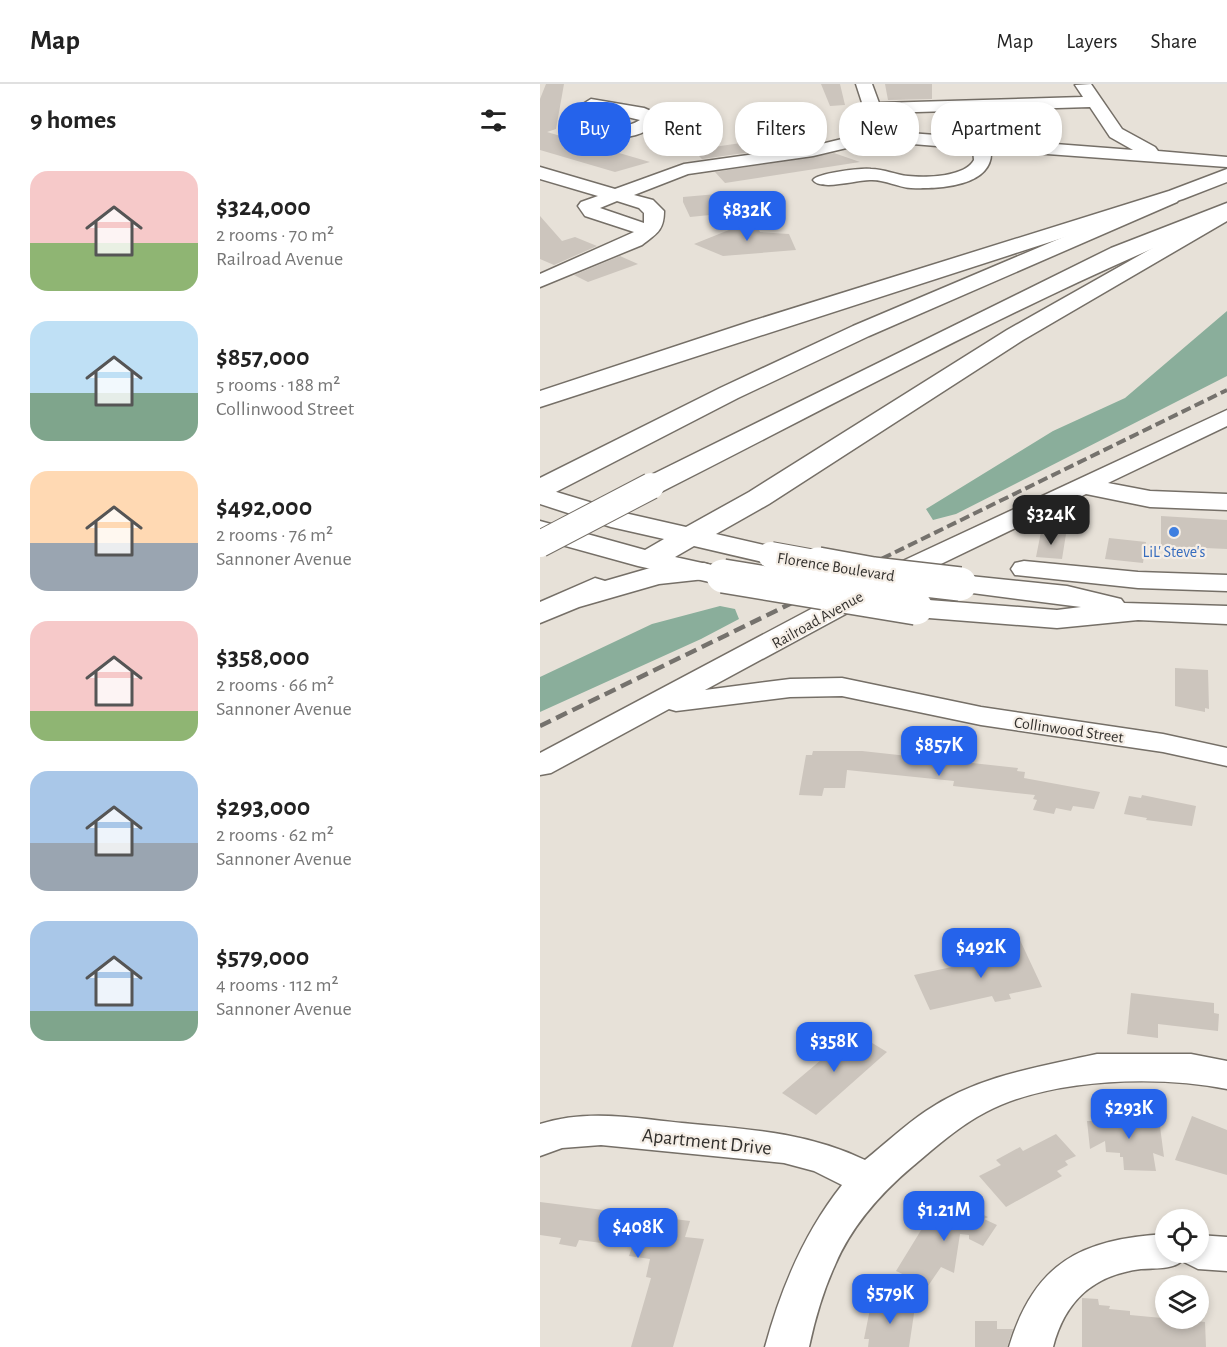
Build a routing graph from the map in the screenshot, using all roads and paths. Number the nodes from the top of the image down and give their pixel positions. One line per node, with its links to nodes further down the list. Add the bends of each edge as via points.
1 (595, 84): 4 (street)
2 (864, 84): 5 (street)
3 (1082, 84): 6 (street)
4 (591, 102)
5 (870, 102)
6 (1094, 102): 7 (street); 10 (street, via 1116,133)
7 (919, 107)
8 (839, 145): 16 (street, via 684,169)
9 (1062, 149): 10 (street)
10 (1160, 155): 12 (street)
11 (982, 156): 15 (street, via 979,168 951,179 910,182 872,174)
12 (1227, 162)
13 (1227, 175): 17 (main road)
14 (544, 177): 16 (street)
15 (822, 180)
16 (616, 194): 19 (street, via 646,204 654,211); 19 (street, via 588,206 592,213)
17 (1176, 195): 21 (main road); 24 (main road, via 861,331)
18 (1227, 211): 26 (main road, via 1015,335); 30 (main road, bridge, via 1119,253 988,316)
19 (650, 231): 20 (street)
20 (540, 281)
21 (540, 399)
22 (1227, 417): 23 (street, Railroad Avenue)
23 (1085, 486): 27 (street, via 1150,499); 42 (street, Railroad Avenue, via 904,571)
24 (540, 489)
25 (540, 495): 29 (main road, Florence Boulevard)
26 (759, 498): 29 (main road); 31 (main road, via 748,516 748,530 754,545)
27 (1227, 502)
28 (540, 530): 32 (main road, Florence Boulevard)
29 (690, 538): 31 (main road, Florence Boulevard); 32 (main road)
30 (540, 544)
31 (768, 555): 38 (main road, Florence Boulevard, bridge, via 873,574 1067,595)
32 (648, 560): 34 (main road, Florence Boulevard); 37 (main road)
33 (1024, 569): 35 (street)
34 (713, 574): 37 (main road, via 657,575); 38 (main road, Florence Boulevard, bridge, via 916,608 1057,619)
35 (1172, 582): 36 (street); 39 (street)
36 (1227, 583)
37 (577, 598): 40 (main road)
38 (1138, 611): 39 (main road, Florence Boulevard)
39 (1174, 613): 41 (main road, Florence Boulevard)
40 (540, 614)
41 (1227, 615)
42 (660, 704): 43 (street, Collinwood Street, via 790,688 842,687 981,716 1163,742); 44 (street, Railroad Avenue)
43 (1227, 757)
44 (540, 766)
45 (1227, 1075): 47 (street, via 1191,1068 1097,1068 1009,1087 940,1121)
46 (540, 1140): 47 (street, Apartment Drive, via 576,1130 601,1130 784,1148 824,1158)
47 (869, 1180): 51 (street, via 816,1259)
48 (1155, 1251): 52 (street, via 1103,1260 1074,1274 1047,1305 1036,1324)
49 (1209, 1253): 50 (street)
50 (1227, 1254)
51 (787, 1347)
52 (1031, 1347)

